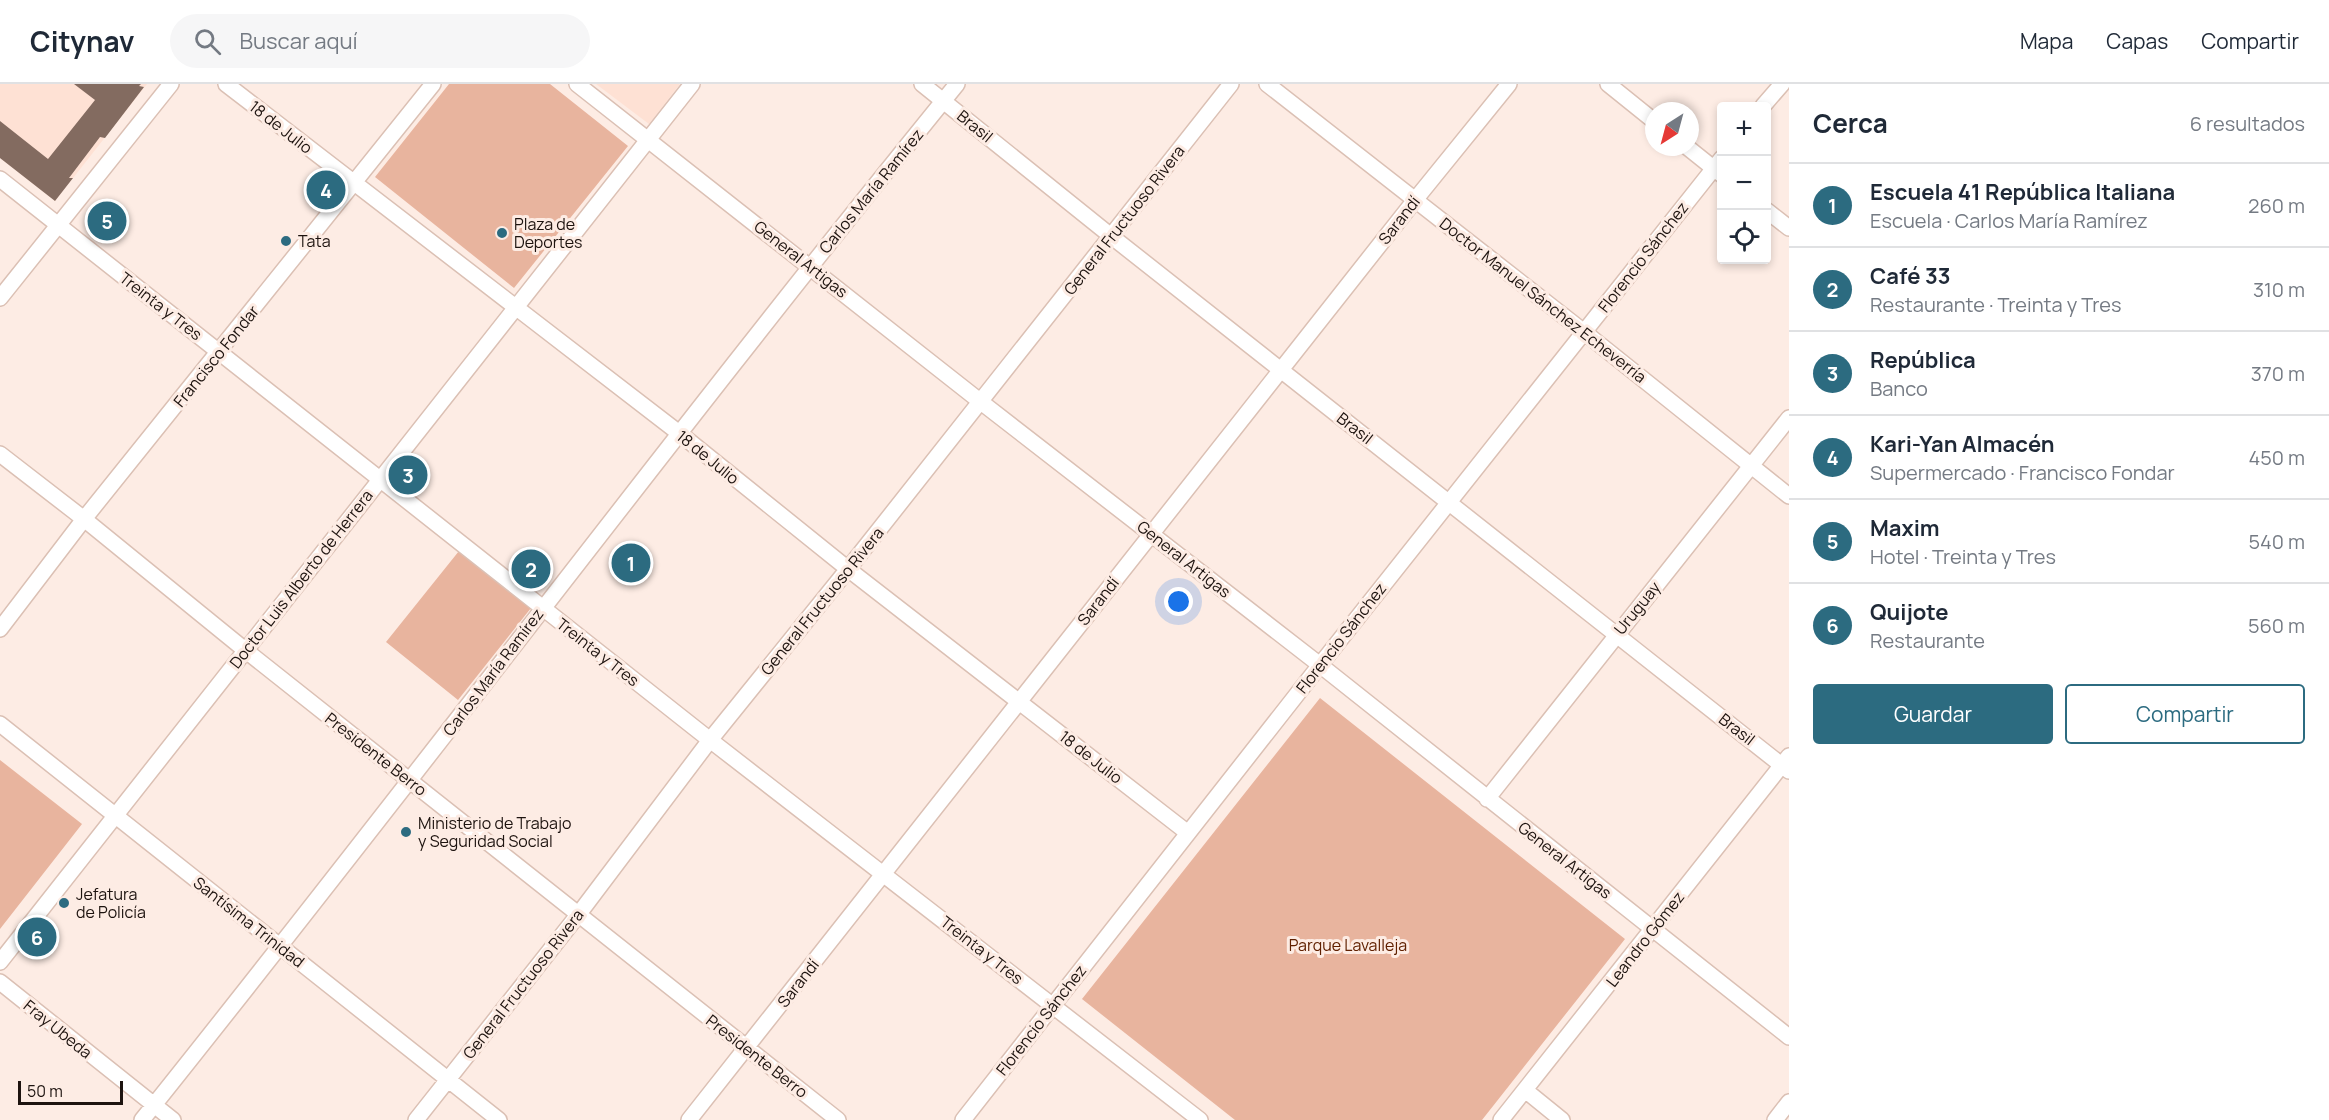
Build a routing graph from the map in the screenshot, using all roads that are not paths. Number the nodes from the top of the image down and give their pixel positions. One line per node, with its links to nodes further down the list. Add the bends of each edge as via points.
1 (171, 84): 24 (street)
2 (226, 84): 21 (street, 18 de Julio)
3 (433, 84): 21 (street, Francisco Fondar)
4 (576, 84): 16 (street, General Artigas)
5 (692, 84): 16 (street, Doctor Luis Alberto de Herrera)
6 (922, 84): 13 (street, Brasil)
7 (957, 84): 13 (street, Carlos María Ramírez)
8 (1231, 84): 26 (street, General Fructuoso Rivera)
9 (1267, 84): 22 (street, Doctor Manuel Sánchez Echeverría)
10 (1509, 84): 22 (street, Sarandí)
11 (1608, 84): 15 (street)
12 (1782, 84): 14 (street)
13 (944, 101): 26 (street, Brasil); 27 (street, Carlos María Ramírez)
14 (1766, 102)
15 (1645, 114)
16 (648, 138): 27 (street, General Artigas); 29 (street, Doctor Luis Alberto de Herrera)
17 (1699, 154): 18 (street)
18 (1717, 166)
19 (1717, 169): 30 (street, Florencio Sánchez)
20 (0, 179): 24 (street, Treinta y Tres)
21 (353, 184): 29 (street, 18 de Julio); 31 (street, Francisco Fondar)
22 (1415, 200): 30 (street, Doctor Manuel Sánchez Echeverría); 32 (street, Sarandí)
23 (1771, 213): 25 (street)
24 (58, 225): 28 (street); 31 (street, Treinta y Tres)
25 (1789, 228)
26 (1111, 236): 32 (street, Brasil); 33 (street, General Fructuoso Rivera)
27 (811, 267): 33 (street, General Artigas); 35 (street, Carlos María Ramírez)
28 (0, 298)
29 (514, 307): 35 (street, 18 de Julio); 38 (street, Doctor Luis Alberto de Herrera)
30 (1584, 332): 37 (street, Doctor Manuel Sánchez Echeverría); 40 (street, Florencio Sánchez)
31 (220, 352): 38 (street, Treinta y Tres); 41 (street, Francisco Fondar)
32 (1281, 369): 40 (street, Brasil); 42 (street, Sarandí)
33 (981, 402): 42 (street, General Artigas); 43 (street, General Fructuoso Rivera)
34 (1789, 418): 37 (street, Uruguay)
35 (679, 434): 43 (street, 18 de Julio); 44 (street, Carlos María Ramírez)
36 (0, 454): 41 (street, Presidente Berro)
37 (1751, 466): 39 (street, Doctor Manuel Sánchez Echeverría); 46 (street, Uruguay)
38 (381, 480): 44 (street, Treinta y Tres); 47 (street, Doctor Luis Alberto de Herrera)
39 (1789, 496)
40 (1449, 501): 46 (street, Brasil); 48 (street, Florencio Sánchez)
41 (84, 519): 45 (street, Francisco Fondar); 47 (street, Presidente Berro)
42 (1151, 534): 48 (street, General Artigas); 49 (street, Sarandí)
43 (848, 569): 49 (street, 18 de Julio); 51 (street, General Fructuoso Rivera)
44 (542, 608): 51 (street, Treinta y Tres); 53 (street, Carlos María Ramírez)
45 (0, 629)
46 (1616, 634): 52 (street, Brasil); 54 (street, Uruguay)
47 (245, 650): 53 (street, Presidente Berro); 55 (street, Doctor Luis Alberto de Herrera)
48 (1320, 665): 54 (street, General Artigas); 56 (street, Florencio Sánchez)
49 (1020, 702): 56 (street, 18 de Julio); 57 (street, Sarandí)
50 (0, 724): 55 (street, Santísima Trinidad)
51 (710, 740): 57 (street, Treinta y Tres); 58 (street, General Fructuoso Rivera)
52 (1787, 764): 59 (street, Leandro Gómez)
53 (410, 781): 58 (street, Presidente Berro); 60 (street, Carlos María Ramírez)
54 (1487, 799): 59 (street, General Artigas)
55 (114, 815): 60 (street, Santísima Trinidad); 61 (street, Doctor Luis Alberto de Herrera)
56 (1188, 833): 63 (street, Florencio Sánchez)
57 (884, 874): 63 (street, Treinta y Tres); 65 (street, Sarandí)
58 (578, 915): 65 (street, Presidente Berro); 66 (street, General Fructuoso Rivera)
59 (1653, 929): 64 (street, General Artigas); 67 (street, Leandro Gómez)
60 (279, 946): 66 (street, Santísima Trinidad); 69 (street, Carlos María Ramírez)
61 (0, 962)
62 (0, 982): 69 (street, Fray Ubeda)
63 (1052, 1005): 76 (street, Florencio Sánchez); 77 (street, Treinta y Tres)
64 (1789, 1037)
65 (746, 1048): 74 (street, Sarandí); 75 (street, Presidente Berro)
66 (448, 1079): 72 (street, General Fructuoso Rivera); 73 (street, Santísima Trinidad)
67 (1525, 1090): 78 (street, Leandro Gómez); 79 (street)
68 (1789, 1102): 80 (street)
69 (154, 1105): 70 (street, Carlos María Ramírez); 71 (street, Fray Ubeda)
70 (141, 1120)
71 (173, 1120)
72 (416, 1120)
73 (499, 1120)
74 (689, 1120)
75 (838, 1120)
76 (963, 1120)
77 (1200, 1120)
78 (1501, 1120)
79 (1562, 1120)
80 (1775, 1120)

